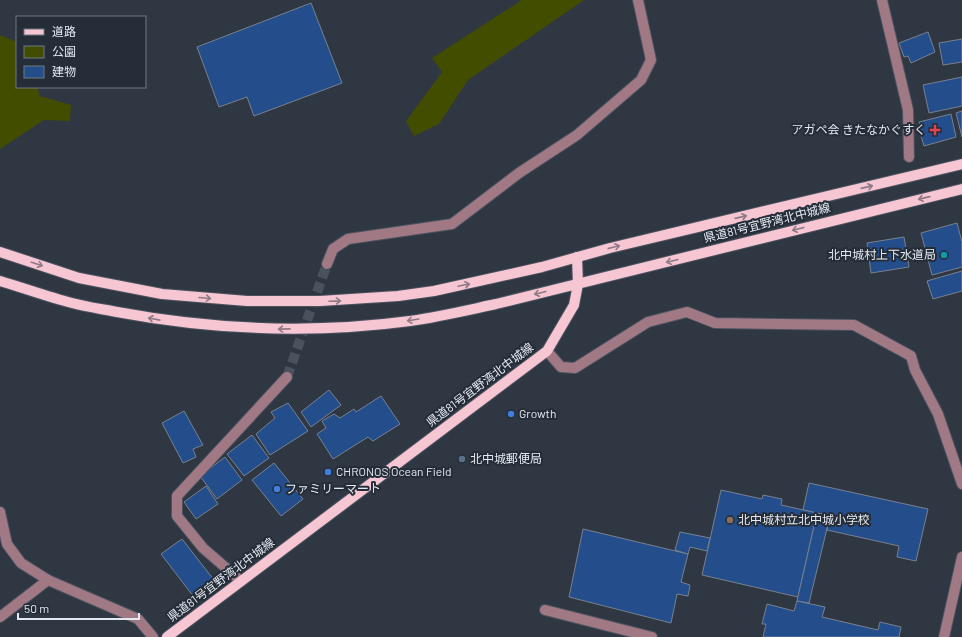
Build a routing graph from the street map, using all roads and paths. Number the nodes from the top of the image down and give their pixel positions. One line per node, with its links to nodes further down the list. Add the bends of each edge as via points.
1 (638, 0): 8 (street, via 651,60 640,80 577,135 519,173 452,224 348,239 333,249)
2 (882, 0): 3 (street, via 908,110)
3 (910, 157)
4 (962, 164): 7 (main road, 県道81号宜野湾北中城線, one-way to 4)
5 (962, 189): 10 (main road, 県道81号宜野湾北中城線, one-way to 10)
6 (0, 252): 7 (main road, 県道81号宜野湾北中城線, one-way to 7, via 94,281 162,294 254,301 320,301 398,296 477,282)
7 (577, 257): 10 (main road)
8 (327, 264)
9 (0, 281): 10 (main road, one-way to 9, via 410,321 266,329 162,320 72,303)
10 (578, 284): 11 (main road, 県道81号宜野湾北中城線, via 574,305)
11 (547, 351): 13 (street, via 561,367 575,368 648,322 687,312 715,323 854,325 911,356 915,370 938,414); 17 (main road, 県道81号宜野湾北中城線)
12 (287, 377): 17 (street, via 177,496 177,516 203,548)
13 (962, 484)
14 (0, 512): 16 (street, via 7,544 21,562)
15 (962, 557): 23 (street)
16 (48, 580): 19 (street); 20 (street, via 138,619)
17 (241, 581): 21 (main road, 県道81号宜野湾北中城線)
18 (545, 610): 22 (street)
19 (0, 617)
20 (153, 637)
21 (167, 637)
22 (652, 637)
23 (944, 637)

